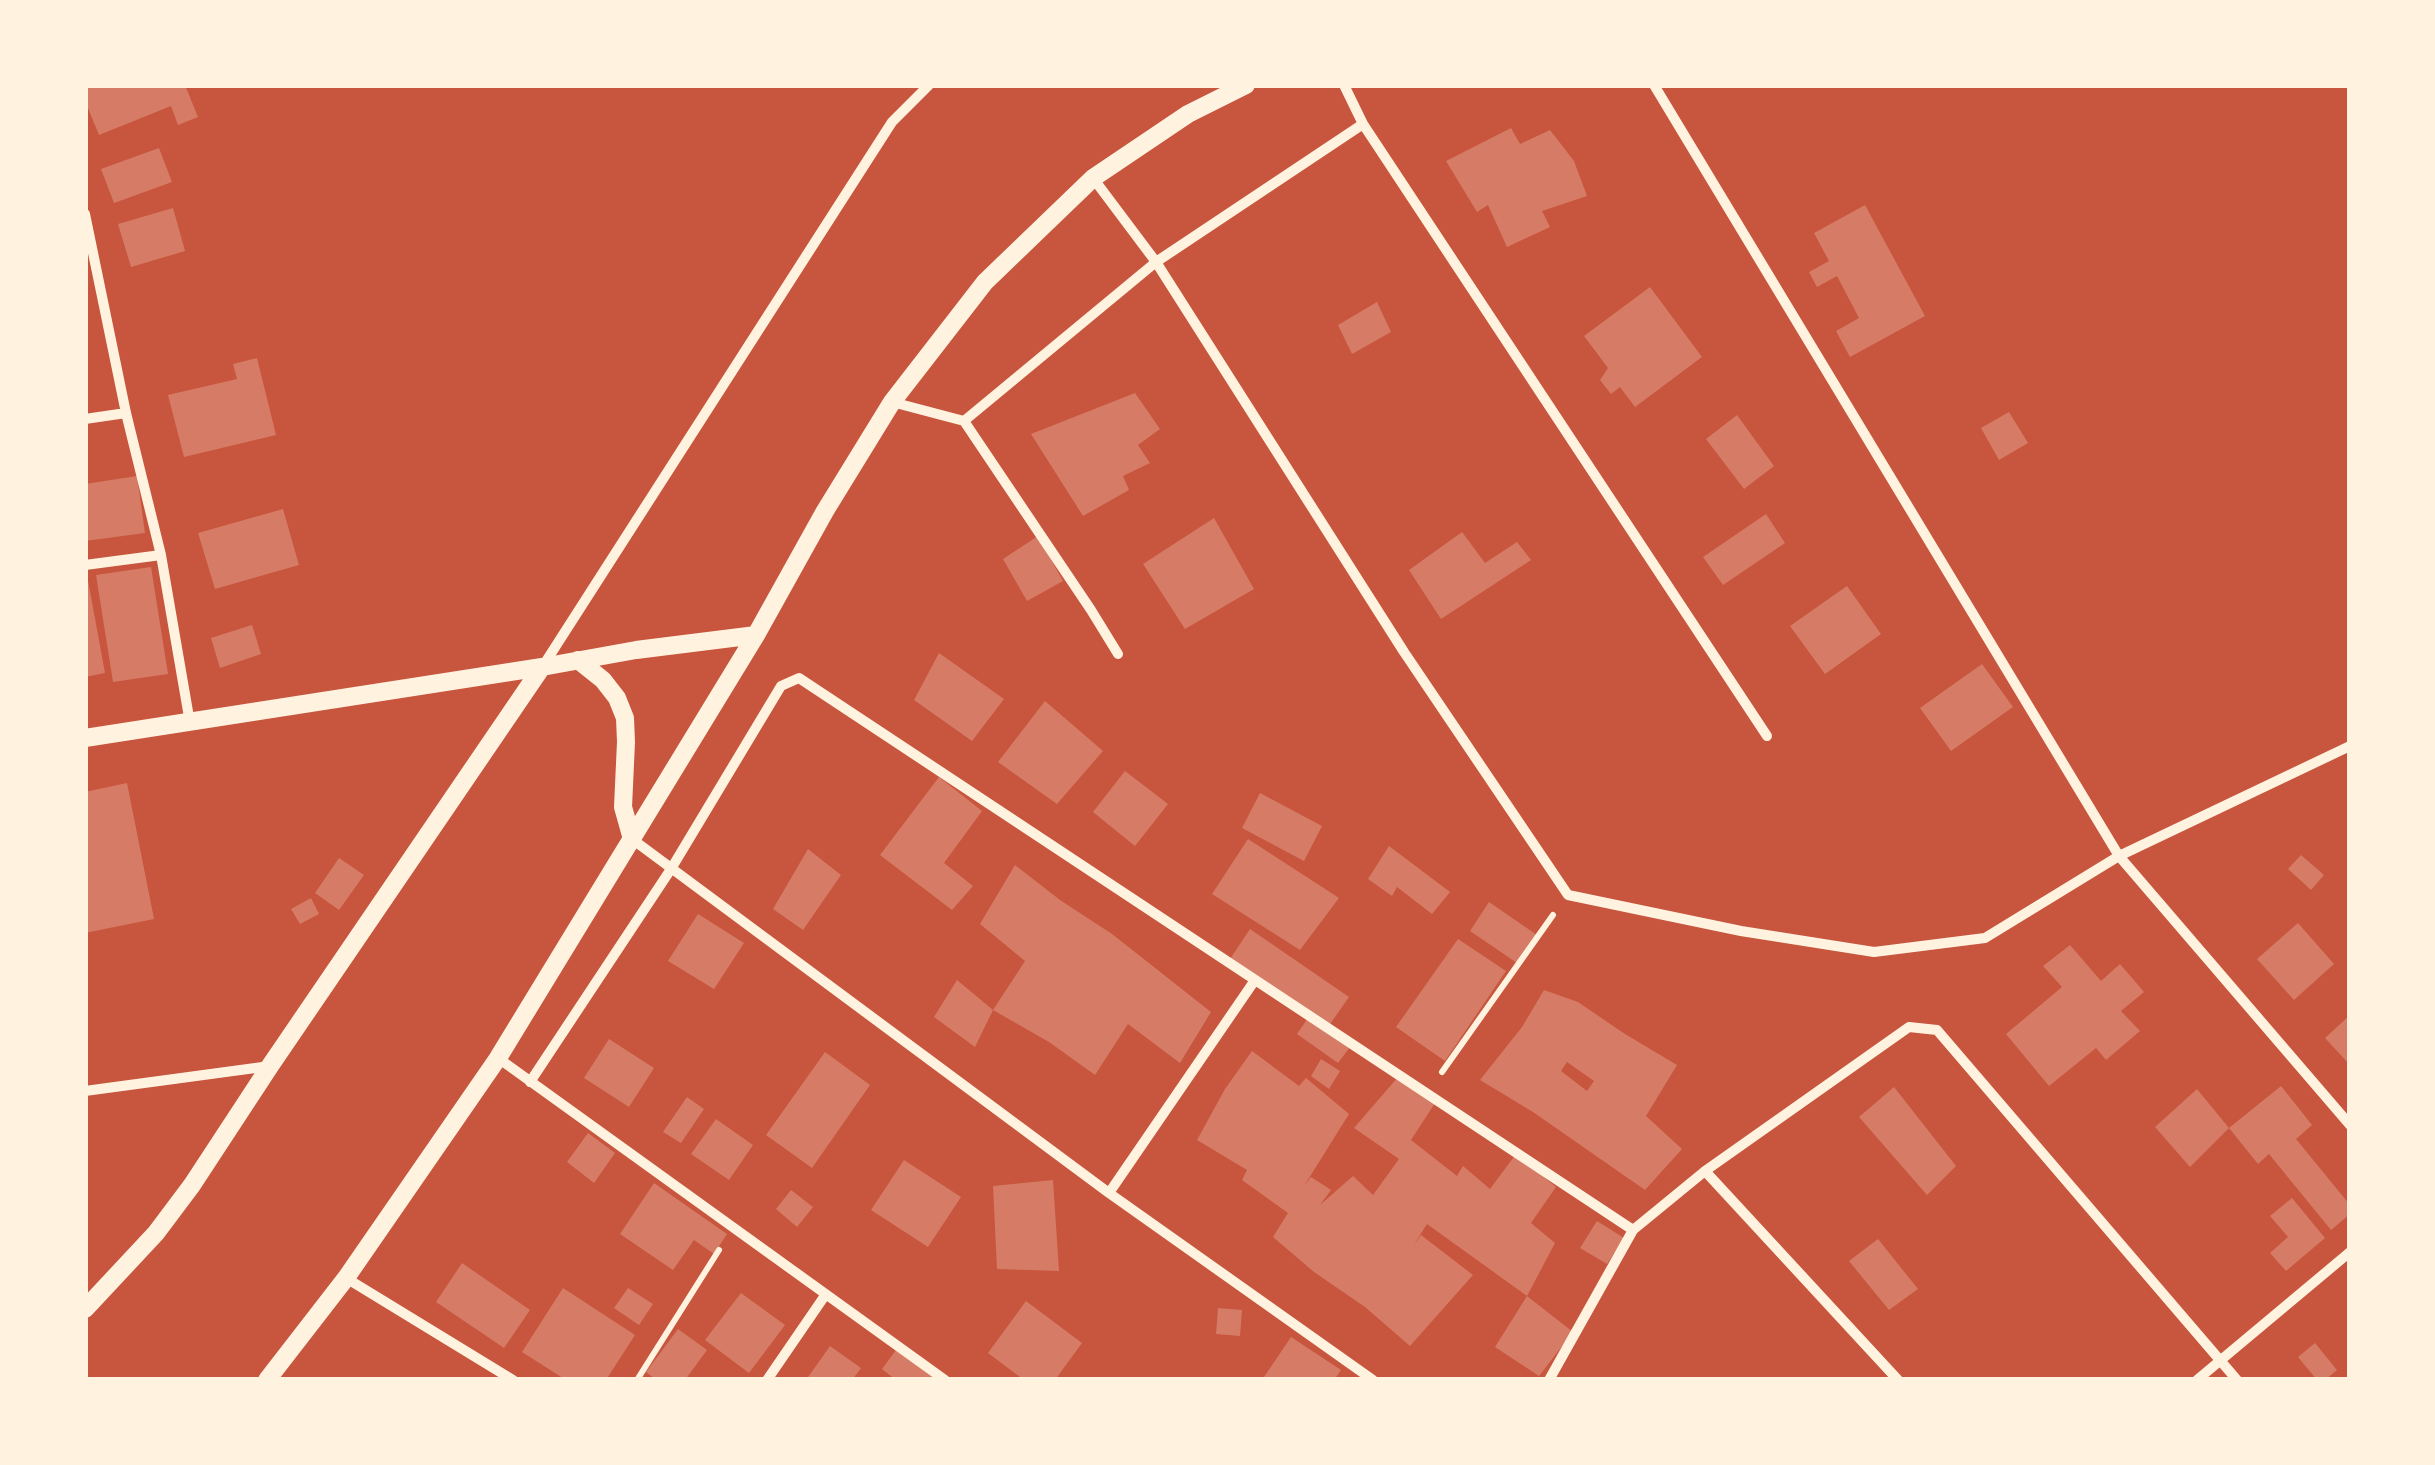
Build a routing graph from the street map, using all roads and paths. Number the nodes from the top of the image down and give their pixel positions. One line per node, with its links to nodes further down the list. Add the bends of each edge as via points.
1 (929, 85): 18 (street, via 892,122)
2 (1246, 85): 6 (street, via 1188,114)
3 (1344, 85): 5 (street)
4 (1654, 85): 24 (street)
5 (1362, 124): 8 (street); 20 (street)
6 (1093, 178): 8 (street); 9 (street, via 985,282)
7 (85, 214): 10 (street)
8 (1156, 262): 12 (street); 26 (street)
9 (892, 402): 12 (street); 15 (street)
10 (126, 413): 11 (street); 13 (street)
11 (85, 420)
12 (964, 421): 16 (street)
13 (160, 555): 14 (street); 19 (street)
14 (85, 565)
15 (756, 635): 17 (street); 23 (street)
16 (1118, 654)
17 (578, 660): 18 (street); 23 (street, via 617,698 625,718 624,807)
18 (542, 667): 19 (street); 29 (street)
19 (190, 722): 21 (street)
20 (1768, 736)
21 (85, 738)
22 (2350, 746): 24 (street)
23 (632, 839): 25 (street); 28 (street)
24 (2119, 856): 26 (street, via 1985,938 1874,952); 33 (street)
25 (672, 869): 27 (street, via 781,686 799,678); 30 (street); 35 (street)
26 (1568, 895): 32 (path)
27 (1255, 980): 32 (street); 35 (street)
28 (498, 1058): 30 (street); 39 (street)
29 (270, 1066): 31 (street); 41 (street, via 192,1186)
30 (530, 1082): 36 (street)
31 (85, 1091)
32 (1426, 1093): 37 (street)
33 (2350, 1125)
34 (1705, 1171): 37 (street); 42 (street, via 1909,1026 1937,1030); 50 (street)
35 (1109, 1193): 48 (street)
36 (734, 1228): 40 (street); 45 (path)
37 (1633, 1230): 49 (street)
38 (2350, 1252): 42 (street)
39 (346, 1278): 43 (street); 44 (street)
40 (826, 1294): 46 (street); 47 (street)
41 (85, 1309)
42 (2220, 1360): 51 (street); 52 (street)
43 (268, 1380)
44 (513, 1380)
45 (637, 1380)
46 (767, 1380)
47 (945, 1380)
48 (1373, 1380)
49 (1548, 1380)
50 (1898, 1380)
51 (2197, 1380)
52 (2237, 1380)

